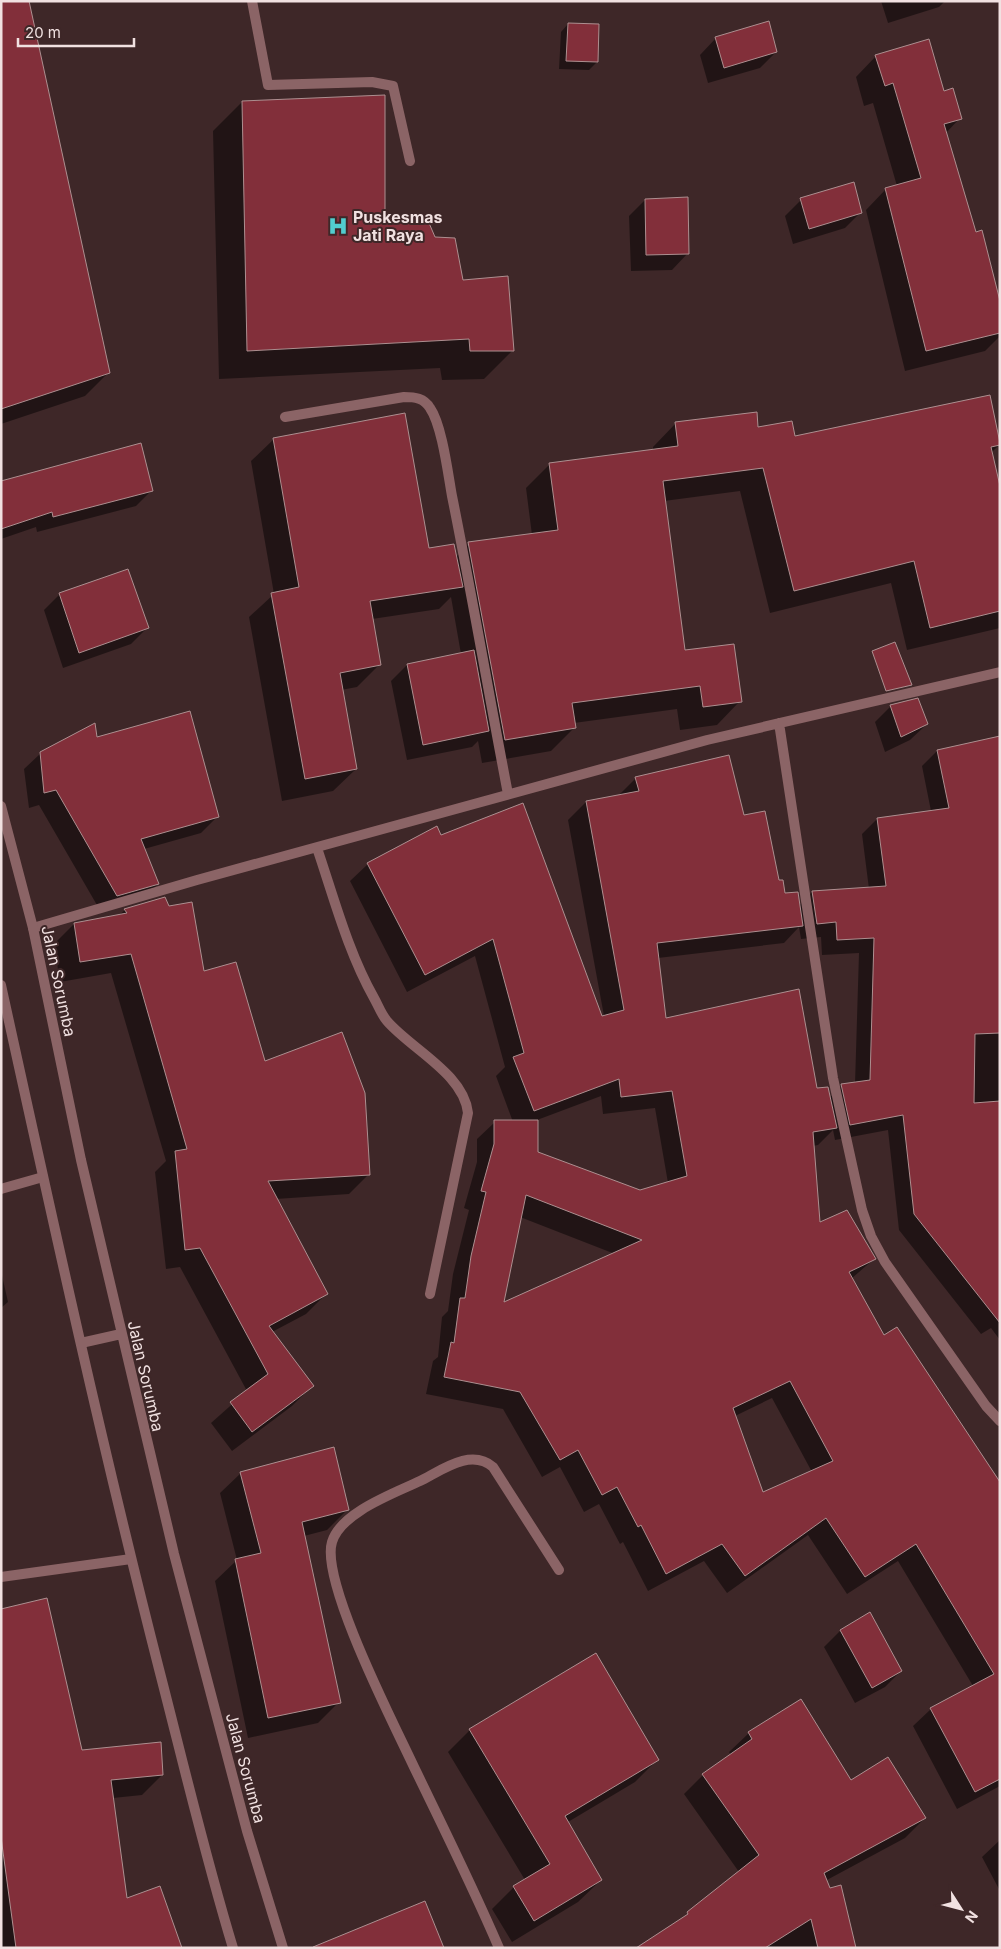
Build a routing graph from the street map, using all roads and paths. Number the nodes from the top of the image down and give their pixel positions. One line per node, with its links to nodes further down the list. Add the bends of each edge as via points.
1 (252, 1): 2 (street, via 268,85 372,82 393,86)
2 (410, 161)
3 (285, 417): 6 (street, via 404,397 425,401 432,409 464,556)
4 (1000, 672): 5 (street)
5 (779, 723): 6 (street); 16 (street, via 833,1078 862,1210 885,1262 986,1406)
6 (508, 794): 8 (street)
7 (1, 806): 9 (street, Jalan Sorumba)
8 (317, 848): 9 (street); 13 (street, via 350,946 386,1020 444,1072 466,1100 468,1113)
9 (33, 928): 14 (street, Jalan Sorumba)
10 (1, 985): 11 (street)
11 (43, 1177): 12 (street); 15 (street)
12 (1, 1190)
13 (430, 1294)
14 (121, 1334): 15 (street); 21 (street, Jalan Sorumba, via 174,1554 242,1812)
15 (81, 1343): 17 (street)
16 (1000, 1421)
17 (131, 1560): 19 (street); 20 (street)
18 (559, 1570): 22 (street, via 493,1467 473,1459 453,1465 359,1511 342,1526 332,1542 338,1592 374,1683)
19 (1, 1577)
20 (233, 1948)
21 (283, 1948)
22 (499, 1948)

